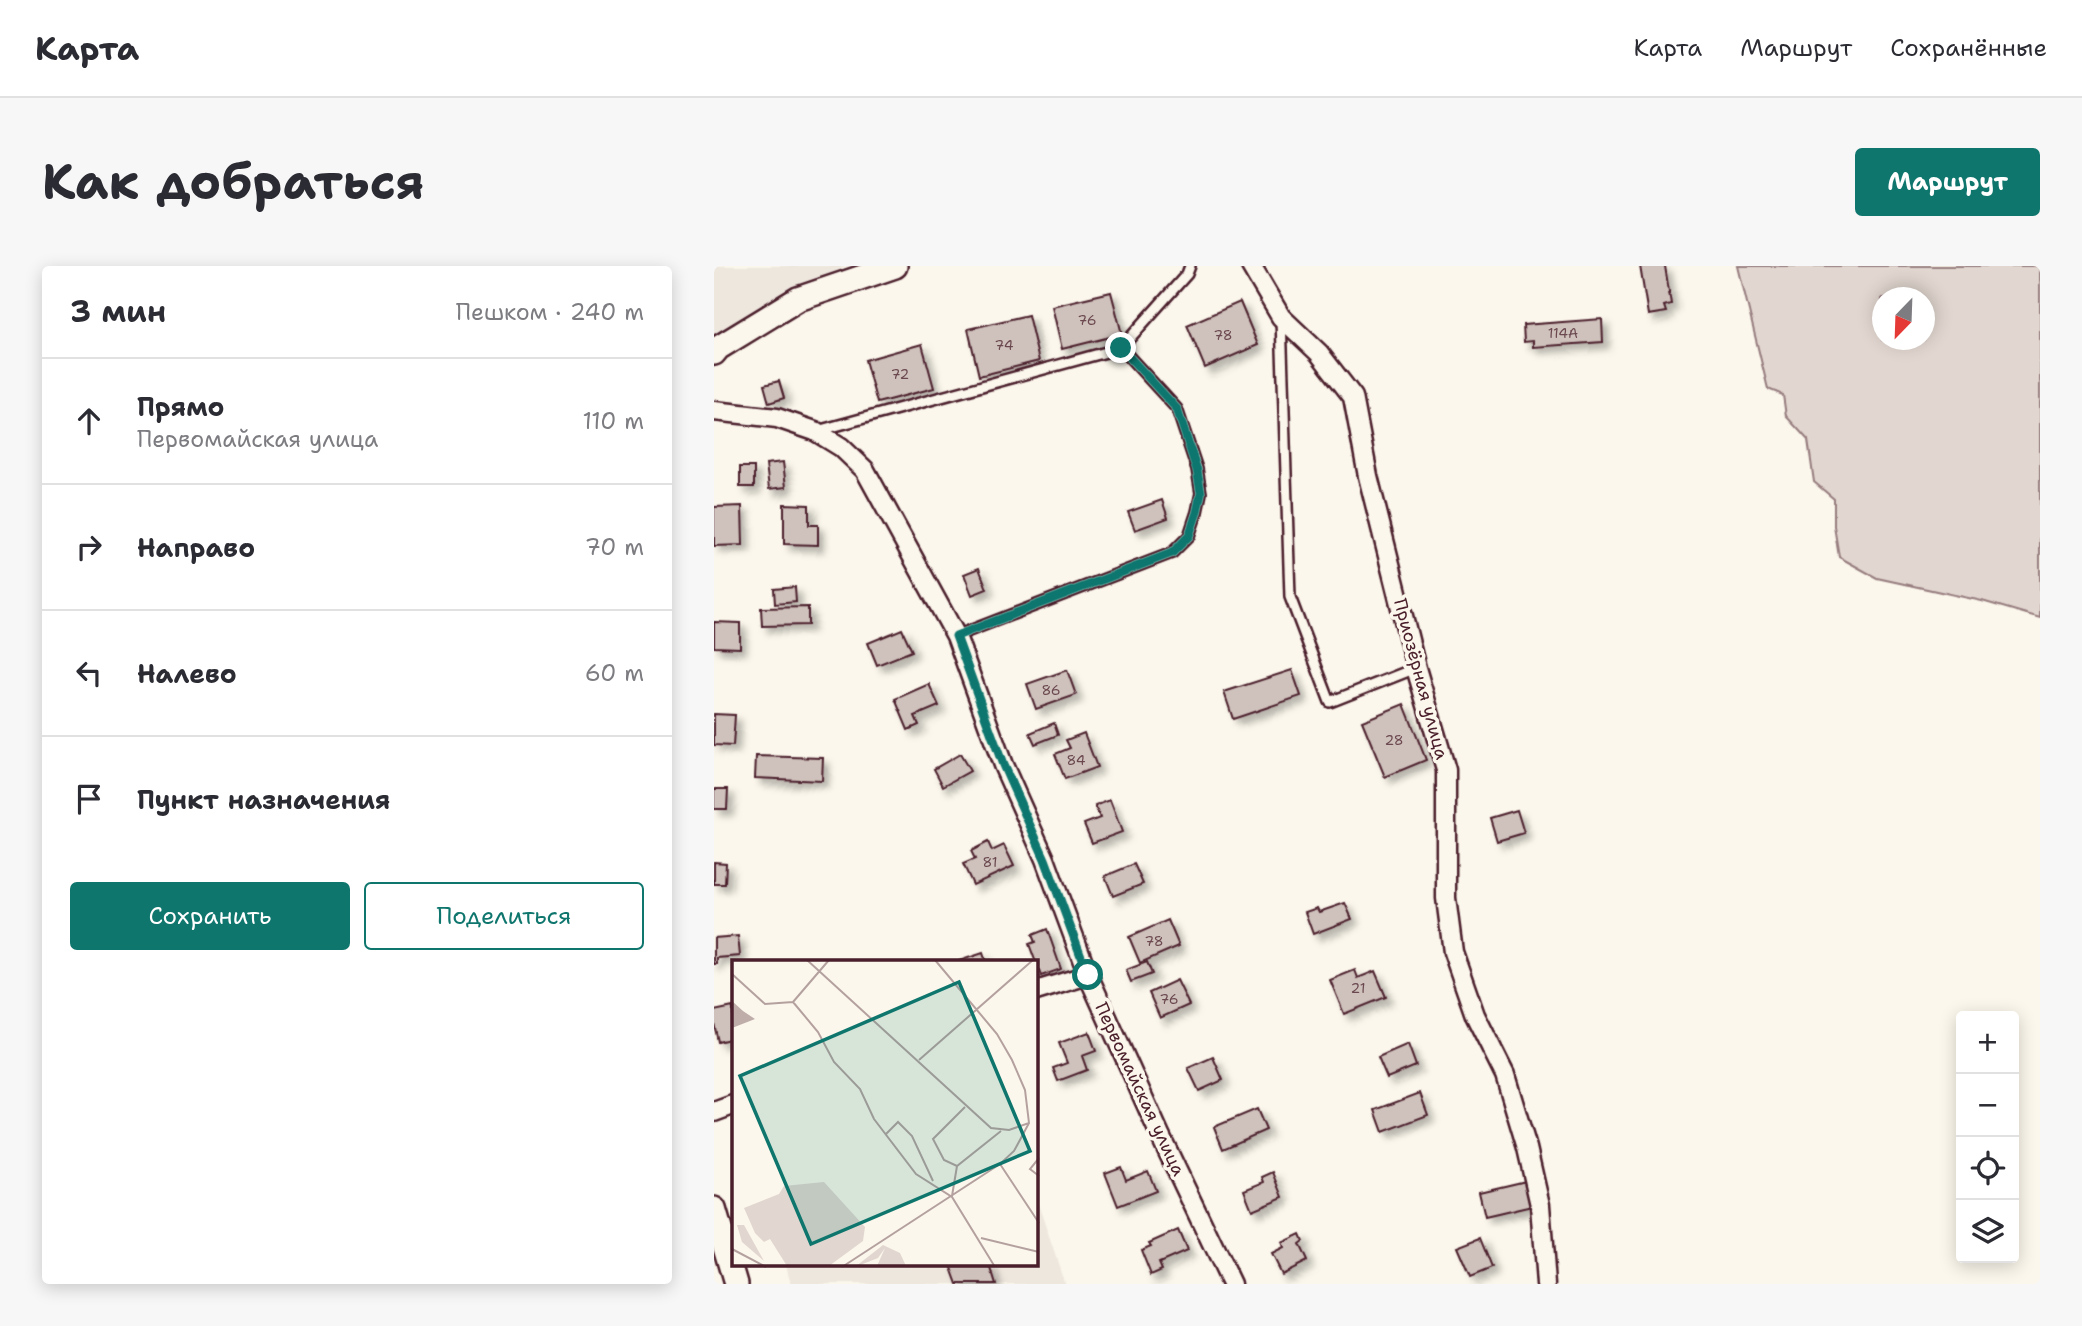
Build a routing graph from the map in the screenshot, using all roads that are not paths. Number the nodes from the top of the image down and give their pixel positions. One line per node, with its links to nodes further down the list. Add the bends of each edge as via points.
1 (895, 266): 6 (street, via 797,299)
2 (1190, 266): 5 (lane, via 1188,274)
3 (1251, 266): 4 (street, Приозёрная улица)
4 (1281, 317): 10 (street, Приозёрная улица, via 1320,353 1353,397); 10 (lane, via 1290,597 1330,702)
5 (1121, 348): 8 (lane); 9 (lane, via 1177,409 1201,493 1189,536 1172,553)
6 (714, 353)
7 (714, 411): 8 (street, Первомайская улица, via 777,418)
8 (815, 431): 9 (street, Первомайская улица, via 841,447 864,470)
9 (956, 636): 11 (street, Первомайская улица)
10 (1416, 668): 18 (street, Приозёрная улица, via 1446,770 1446,898 1453,952 1475,1015 1505,1075 1527,1149 1541,1205)
11 (1088, 975): 12 (street); 17 (street, Первомайская улица)
12 (1038, 990)
13 (732, 1105): 14 (street)
14 (714, 1112)
15 (714, 1209): 16 (street)
16 (736, 1284)
17 (1231, 1284)
18 (1546, 1284)

